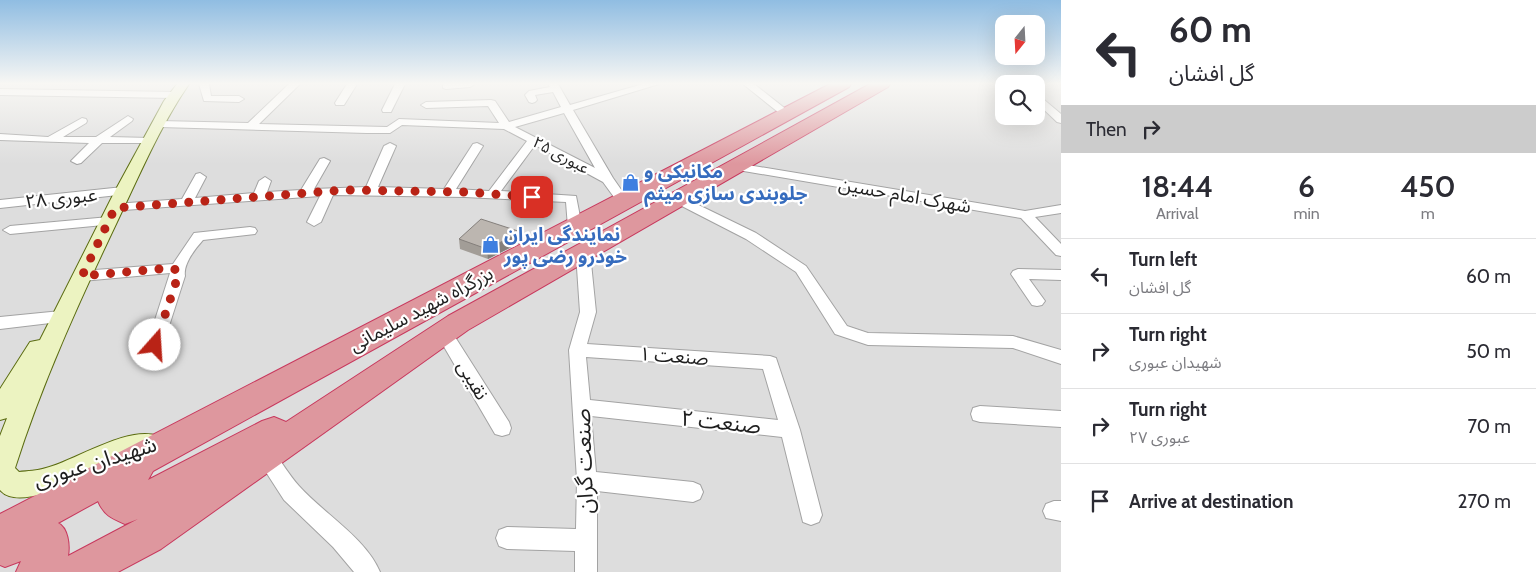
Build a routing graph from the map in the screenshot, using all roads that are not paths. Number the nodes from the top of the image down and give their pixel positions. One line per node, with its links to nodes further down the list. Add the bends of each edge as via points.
1 (568, 110): 28 (street)
2 (167, 111): 14 (main road, شهیدان عبوری)
3 (267, 111): 15 (street)
4 (496, 111): 16 (street)
5 (565, 111): 16 (street)
6 (783, 111): 10 (street)
7 (793, 111): 10 (highway, بزرگراه شهید سلیمانی)
8 (834, 111): 26 (highway, بزرگراه شهید سلیمانی)
9 (1051, 111): 12 (street)
10 (787, 114): 38 (highway, بزرگراه شهید سلیمانی)
11 (128, 119): 19 (street)
12 (1061, 120)
13 (82, 121): 18 (street)
14 (160, 124): 15 (street, عبوری ۲۵); 21 (main road, شهیدان عبوری)
15 (252, 125): 16 (street, عبوری ۲۵, via 367,130 390,130 399,122)
16 (506, 126): 20 (street, عبوری ۲۵)
17 (0, 137): 18 (street)
18 (50, 140): 19 (street)
19 (99, 140): 21 (street); 25 (street)
20 (533, 140): 28 (street, عبوری ۲۵); 35 (street)
21 (150, 141): 30 (main road, شهیدان عبوری)
22 (390, 146): 31 (street)
23 (477, 146): 33 (street)
24 (324, 161): 34 (street)
25 (77, 162)
26 (736, 166): 37 (highway, بزرگراه شهید سلیمانی); 43 (street, شهرک امام حسین)
27 (200, 177): 39 (street)
28 (607, 179): 38 (street)
29 (265, 181): 36 (street)
30 (123, 191): 40 (street, عبوری ۲۸); 42 (main road, شهیدان عبوری)
31 (370, 191): 32 (street); 33 (street)
32 (328, 192): 34 (street); 44 (street)
33 (448, 192): 35 (street)
34 (305, 194): 36 (street)
35 (493, 194): 45 (street, via 572,199)
36 (260, 197): 39 (street)
37 (678, 199): 51 (highway, بزرگراه شهید سلیمانی); 61 (street, via 751,236 801,269 841,330 868,339 1013,342)
38 (624, 201): 45 (highway, بزرگراه شهید سلیمانی)
39 (187, 202): 42 (street)
40 (0, 204)
41 (1061, 209): 43 (street, شهرک امام حسین)
42 (112, 215): 46 (street); 54 (main road, شهیدان عبوری)
43 (1025, 215): 48 (street)
44 (314, 222)
45 (576, 227): 70 (highway, بزرگراه شهید سلیمانی)
46 (10, 230)
47 (250, 232): 52 (street, via 200,236)
48 (1042, 232): 49 (street); 50 (street)
49 (1061, 233)
50 (1061, 252)
51 (583, 253): 58 (highway, بزرگراه شهید سلیمانی); 60 (street, via 588,312)
52 (177, 270): 54 (street); 59 (street, via 178,276)
53 (1061, 275): 55 (street, via 1018,274)
54 (82, 276): 56 (main road, شهیدان عبوری)
55 (1037, 301)
56 (61, 317): 57 (street); 65 (main road, شهیدان عبوری, via 48,332); 70 (main road, شهیدان عبوری, via 1,471 13,485 46,481 118,451)
57 (0, 323)
58 (451, 328): 63 (highway, بزرگراه شهید سلیمانی); 68 (street, نقیبی)
59 (155, 345)
60 (577, 350): 62 (street, صنعت ۱); 64 (street, صنعت گران)
61 (1061, 357)
62 (770, 363): 69 (street, صنعت ۲)
63 (338, 406): 70 (highway, via 286,425 155,495 125,506 116,500 114,489 125,477); 71 (highway)
64 (582, 407): 69 (street, صنعت ۲); 72 (street, صنعت گران)
65 (0, 410)
66 (980, 414): 67 (street)
67 (1061, 419)
68 (502, 428)
69 (790, 430): 74 (street)
70 (175, 441): 75 (highway, بزرگراه شهید سلیمانی)
71 (265, 455): 80 (highway, via 148,536); 81 (street, via 291,493 340,539)
72 (587, 480): 73 (street); 77 (street, صنعت گران)
73 (694, 492)
74 (811, 515)
75 (0, 534)
76 (508, 538): 77 (street)
77 (586, 540): 82 (street, صنعت گران)
78 (0, 551): 79 (highway, via 40,534 49,539 51,549 46,562)
79 (36, 572)
80 (78, 572)
81 (369, 572)
82 (586, 572)

